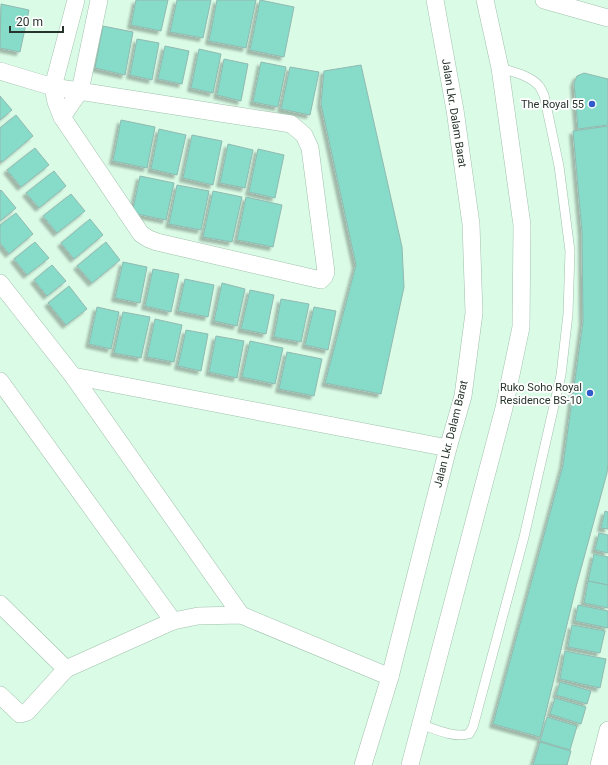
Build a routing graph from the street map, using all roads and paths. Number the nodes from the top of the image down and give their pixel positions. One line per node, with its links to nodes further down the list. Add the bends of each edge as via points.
1 (76, 0): 9 (street)
2 (99, 0): 10 (street)
3 (435, 0): 15 (street, Jalan Lkr. Dalam Barat, via 455,110 471,224 474,313 463,396)
4 (485, 0): 7 (street)
5 (544, 0): 6 (street)
6 (608, 18)
7 (500, 68): 22 (street, via 522,225 521,327 504,408); 22 (lane, via 526,77 541,88 559,166 570,251 568,314 561,375 524,537 473,727 469,734 463,736)
8 (0, 71): 9 (street)
9 (53, 87): 10 (street); 11 (street)
10 (80, 91): 11 (street); 11 (street, via 291,124 304,135 310,148 326,272 324,277 321,280 148,239 140,234)
11 (62, 117)
12 (0, 283): 13 (street)
13 (73, 376): 15 (street); 17 (street)
14 (0, 381): 18 (street)
15 (448, 448): 20 (street, Jalan Lkr. Dalam Barat)
16 (0, 604): 19 (street)
17 (241, 615): 18 (street, via 198,616); 20 (street)
18 (173, 621): 19 (street)
19 (66, 669): 21 (street, via 27,712 20,714)
20 (390, 677): 24 (street, Jalan Lkr. Dalam Barat)
21 (0, 695)
22 (420, 724): 25 (street)
23 (608, 730): 26 (street)
24 (362, 765)
25 (410, 765)
26 (599, 765)

